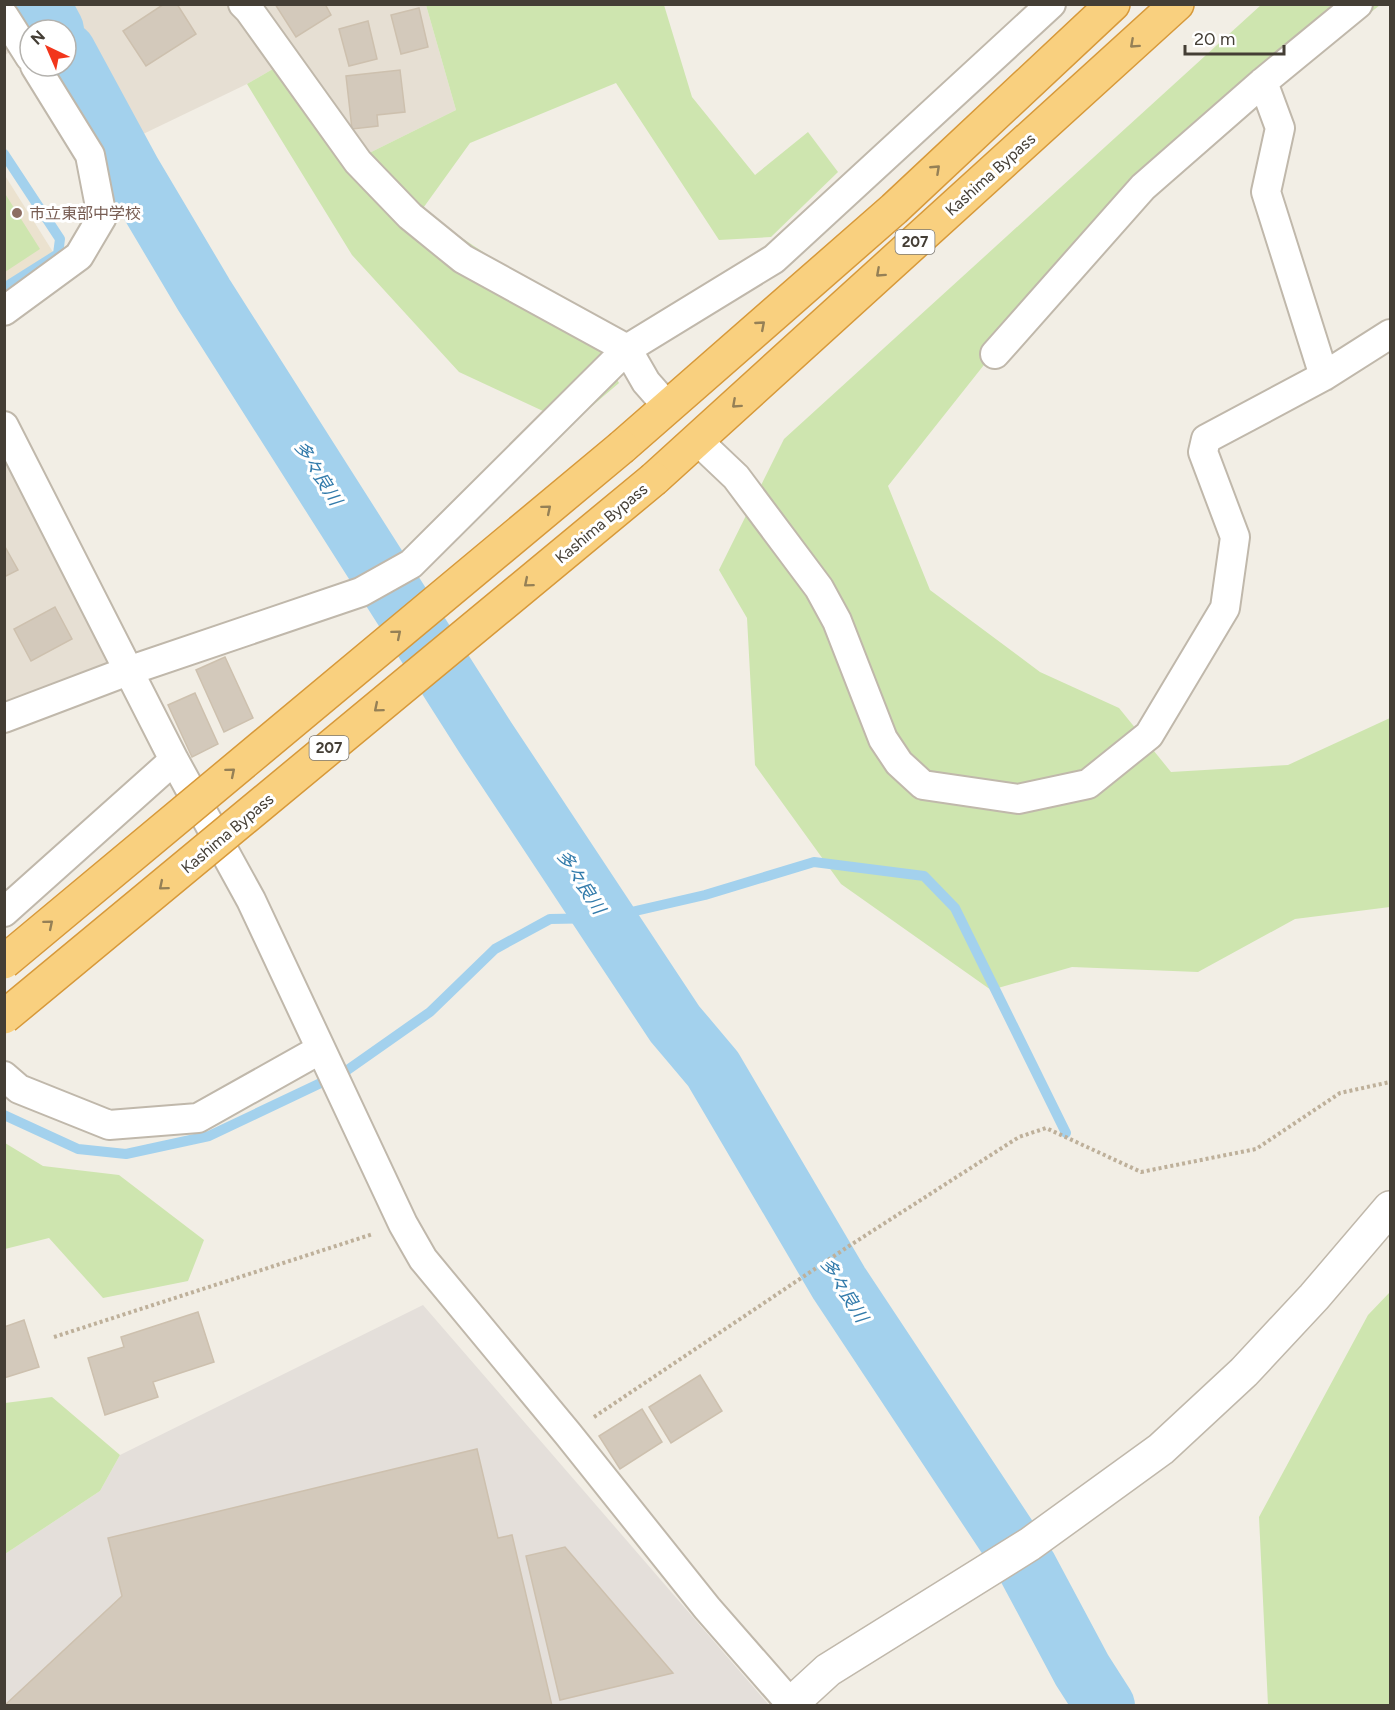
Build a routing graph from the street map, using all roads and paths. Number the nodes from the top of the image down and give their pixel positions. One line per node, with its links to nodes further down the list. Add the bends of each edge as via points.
1 (243, 4): 12 (street, via 358,162 410,216 463,259)
2 (1052, 4): 12 (street, via 774,260)
3 (1113, 4): 15 (highway, 207, one-way to 3, via 894,208)
4 (1177, 4): 17 (highway, Kashima Bypass / 207, one-way to 17)
5 (1358, 4): 9 (street)
6 (4, 16): 7 (street)
7 (18, 38)
8 (42, 78): 10 (street, via 90,154 102,217 79,256)
9 (1263, 82): 13 (street, via 1143,187); 14 (street, via 1280,128 1266,192)
10 (4, 311)
11 (1390, 334): 14 (street)
12 (627, 350): 15 (street, via 646,382); 18 (street, via 411,564 361,592)
13 (994, 354)
14 (1324, 376): 17 (street, via 1206,439 1203,452 1235,537 1225,608 1149,735 1088,784 1018,799 923,785 899,763 883,739 837,621 819,588 736,477)
15 (668, 407): 22 (highway, 207, one-way to 15, bridge)
16 (4, 426): 18 (street)
17 (697, 440): 23 (highway, Kashima Bypass / 207, one-way to 23, bridge)
18 (128, 671): 19 (street); 20 (street)
19 (4, 718)
20 (174, 760): 21 (street); 24 (street, via 251,900)
21 (4, 912)
22 (4, 962)
23 (4, 1017)
24 (321, 1049): 25 (street, via 198,1118 109,1125 19,1089); 28 (street)
25 (4, 1076)
26 (1390, 1082): 30 (path, via 1340,1094 1256,1149 1141,1172 1046,1128 1019,1137)
27 (1390, 1208): 31 (street, via 1244,1372 1161,1449 1030,1544 828,1670)
28 (403, 1224): 29 (path); 30 (street, via 423,1259)
29 (54, 1337)
30 (568, 1434): 31 (street, via 707,1608)
31 (791, 1705)

